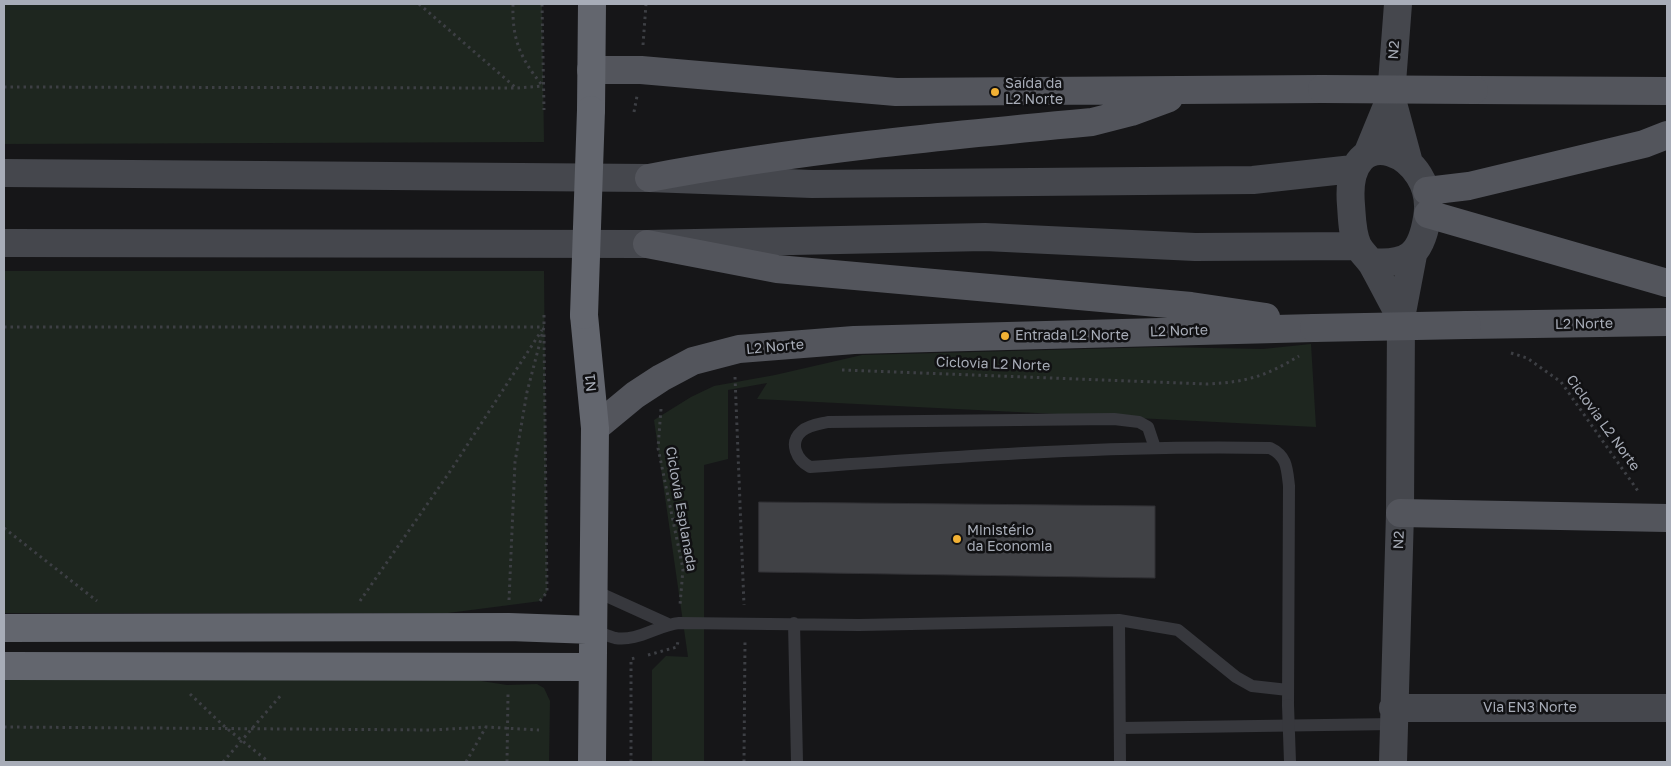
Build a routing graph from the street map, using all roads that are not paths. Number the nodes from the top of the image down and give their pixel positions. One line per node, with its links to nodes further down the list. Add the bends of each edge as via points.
1 (592, 4): 3 (highway, N1)
2 (1398, 4): 6 (main road, N2)
3 (591, 70): 4 (main road, via 641,70 896,92); 21 (highway, N1, bridge, via 584,315)
4 (1190, 91): 5 (main road, bridge); 11 (main road, via 1092,122 809,152)
5 (1667, 91)
6 (1391, 96): 8 (main road, N2); 9 (main road, N2)
7 (1667, 136): 12 (main road, via 1469,186)
8 (1361, 161): 9 (main road, via 1381,151 1393,153); 11 (main road, via 1253,180 812,184); 15 (main road, via 1350,195 1352,223)
9 (1409, 162): 12 (main road)
10 (4, 173): 11 (main road)
11 (649, 178)
12 (1428, 202): 16 (main road, via 1424,237); 17 (main road)
13 (4, 244): 14 (main road)
14 (647, 244): 15 (main road, via 985,237); 20 (main road, via 777,269 1248,313 1272,318)
15 (1364, 254): 16 (main road, via 1397,262); 18 (main road, N2)
16 (1413, 255): 18 (main road, N2)
17 (1667, 284)
18 (1401, 318): 23 (main road, N2)
19 (1667, 322): 20 (main road, L2 Norte, bridge, via 1467,325)
20 (1304, 336): 21 (main road, L2 Norte, via 854,340 731,351 693,360 661,378)
21 (595, 428): 25 (highway, N1)
22 (1155, 448): 22 (lane, via 1148,427 1139,422 1114,419 828,422 801,432 796,443 800,462 810,467 998,454); 33 (lane, via 1270,448 1283,457 1287,466)
23 (1400, 514): 24 (main road); 35 (main road, N2)
24 (1663, 518)
25 (593, 590): 28 (lane); 30 (highway, N1)
26 (1119, 620): 27 (lane, via 859,625); 33 (lane, via 1178,630 1244,682 1252,686); 36 (lane)
27 (794, 623): 28 (lane); 38 (lane)
28 (674, 624): 30 (lane, via 627,638 614,638)
29 (4, 628): 30 (highway, via 509,627)
30 (592, 630): 32 (highway, N1)
31 (4, 666): 32 (highway)
32 (592, 667): 37 (highway, N1)
33 (1288, 690): 40 (lane, bridge)
34 (1667, 708): 35 (main road, Via EN3 Norte)
35 (1393, 716): 36 (lane); 41 (main road, N2)
36 (1121, 728): 39 (lane)
37 (592, 762)
38 (797, 762)
39 (1120, 762)
40 (1290, 762)
41 (1392, 762)

